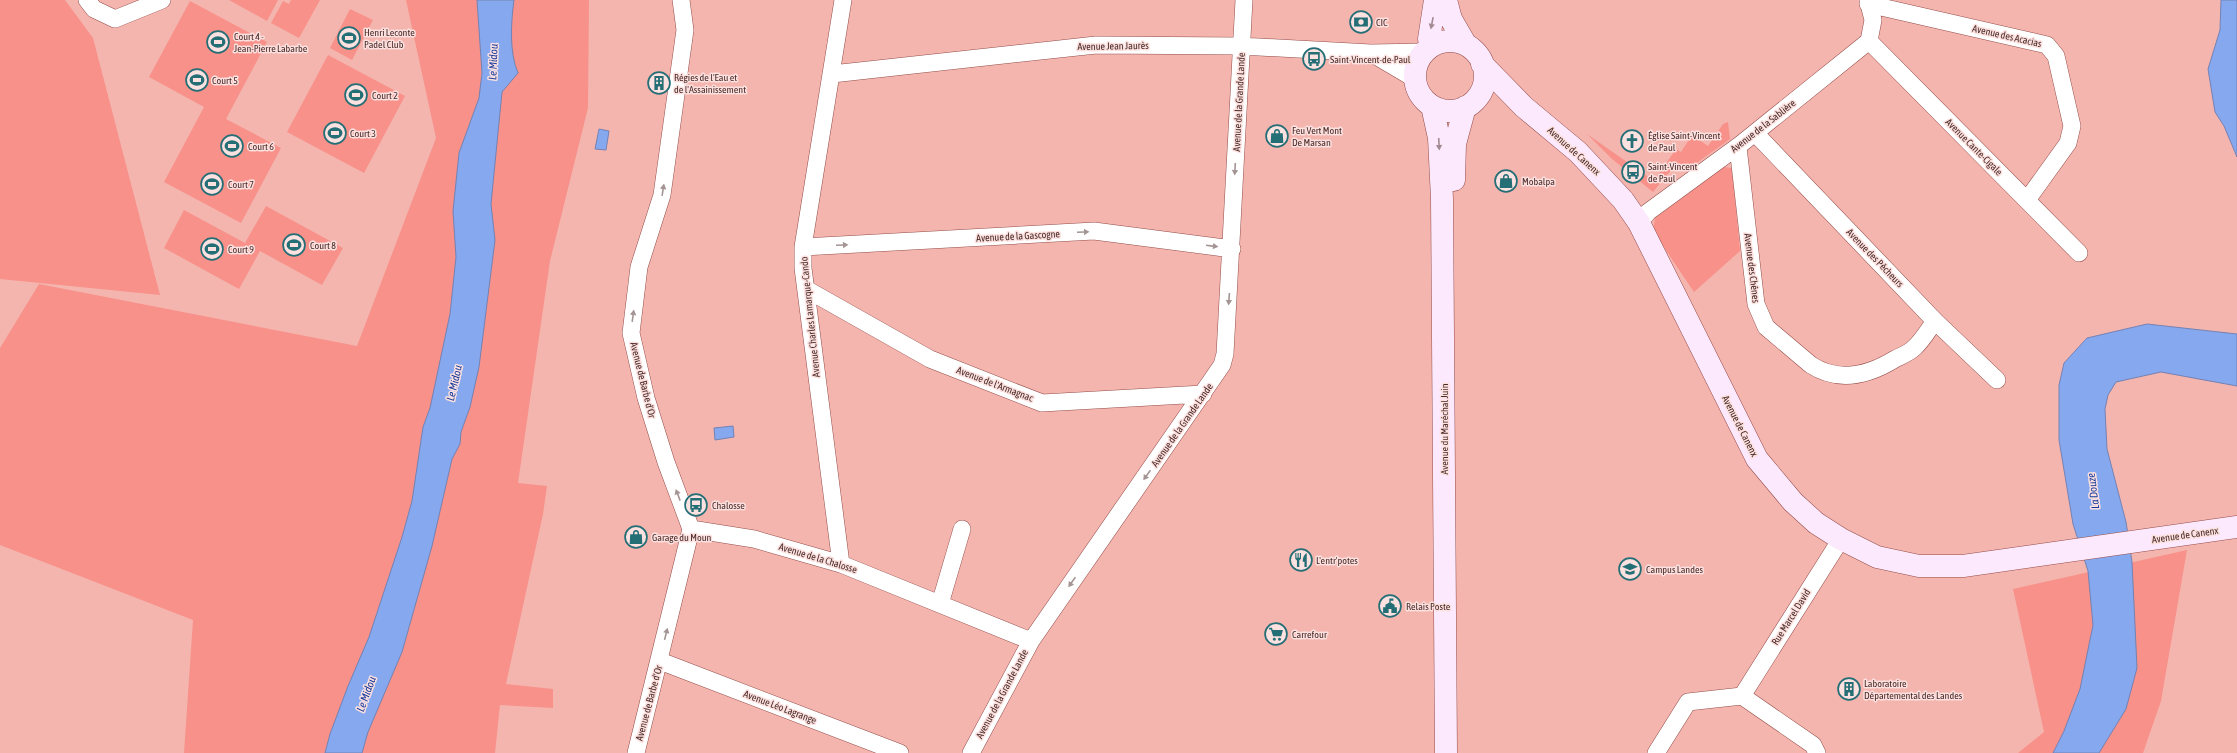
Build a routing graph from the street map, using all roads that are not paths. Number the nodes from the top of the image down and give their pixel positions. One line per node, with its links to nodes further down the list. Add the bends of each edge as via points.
1 (87, 0): 2 (street, via 94,9 116,19)
2 (162, 0)
3 (681, 0): 32 (street, Avenue de Barbe d'Or, one-way to 3, via 648,405 631,333 639,268 662,195 685,30)
4 (843, 0): 15 (street, Avenue Charles Lamarque-Cando)
5 (1244, 0): 11 (street, Avenue de la Grande Lande)
6 (1435, 0): 12 (main road, one-way to 12)
7 (1446, 0): 10 (main road, via 1451,19)
8 (1868, 2): 9 (street, via 1874,20); 22 (street, Avenue des Acacias, via 2047,45 2056,56 2072,126 2068,143)
9 (1869, 42): 20 (street, Avenue de la Sablière); 22 (street, Avenue Cante-Cigale)
10 (1466, 45): 12 (main road, via 1448,41); 14 (main road, via 1474,51)
11 (1241, 46): 13 (street, Avenue Jean Jaurès); 15 (street, Avenue Jean Jaurès, via 1096,45); 25 (street, Avenue de la Grande Lande, one-way to 25)
12 (1428, 49): 13 (street, Avenue Jean Jaurès); 16 (main road, via 1416,69)
13 (1371, 53): 16 (street, Avenue Jean Jaurès)
14 (1482, 64): 17 (main road, via 1483,84 1478,96); 19 (main road, Avenue de Canenx)
15 (832, 74): 24 (street, Avenue Charles Lamarque-Cando)
16 (1415, 78): 18 (main road, via 1421,94)
17 (1468, 104): 18 (main road, via 1448,110); 19 (main road, Avenue de Canenx, via 1496,100); 44 (main road, Avenue du Maréchal Juin, via 1458,127 1454,162)
18 (1432, 106): 43 (main road, Avenue du Maréchal Juin, one-way to 43, via 1438,132 1442,199)
19 (1524, 107): 23 (main road, Avenue de Canenx, via 1578,152 1623,200)
20 (1755, 133): 21 (street, Avenue de la Sablière); 28 (street, Avenue des Pêcheurs)
21 (1738, 147): 23 (street, Avenue de la Sablière, via 1648,212); 28 (street, Avenue des Chênes, via 1756,304 1766,327 1811,365 1840,376 1870,372 1883,367 1914,348)
22 (2027, 200): 26 (street, Avenue Cante-Cigale)
23 (1639, 223): 34 (main road, Avenue de Canenx, via 1757,459 1793,502 1816,523)
24 (803, 247): 25 (street, Avenue de la Gascogne, one-way to 25, via 1094,231); 27 (street, Avenue Charles Lamarque-Cando)
25 (1232, 249): 30 (street, Avenue de la Grande Lande, one-way to 30, via 1225,354 1216,376)
26 (2080, 253)
27 (806, 289): 30 (street, Avenue de l'Armagnac, via 930,359 1042,402); 35 (street, Avenue Charles Lamarque-Cando)
28 (1935, 321): 29 (street, Avenue des Pêcheurs)
29 (1997, 380)
30 (1203, 394): 37 (street, Avenue de la Grande Lande, one-way to 37)
31 (2237, 527): 34 (main road, Avenue de Canenx, via 1963,566 1919,566 1877,557)
32 (691, 529): 35 (street, Avenue de la Chalosse, via 754,539); 38 (street, Avenue de Barbe d'Or, one-way to 32)
33 (962, 529): 36 (street)
34 (1841, 539): 39 (street, Rue Marcel David)
35 (841, 564): 36 (street, Avenue de la Chalosse)
36 (940, 604): 37 (street, Avenue de la Chalosse)
37 (1031, 641): 42 (street, Avenue de la Grande Lande)
38 (660, 661): 40 (street, Avenue de Barbe d'Or); 41 (street, Avenue Léo Lagrange)
39 (1742, 696): 45 (street, via 1688,702); 46 (street, via 1813,745)
40 (636, 753)
41 (900, 753)
42 (971, 753)
43 (1446, 753)
44 (1458, 753)
45 (1656, 753)
46 (1817, 753)

